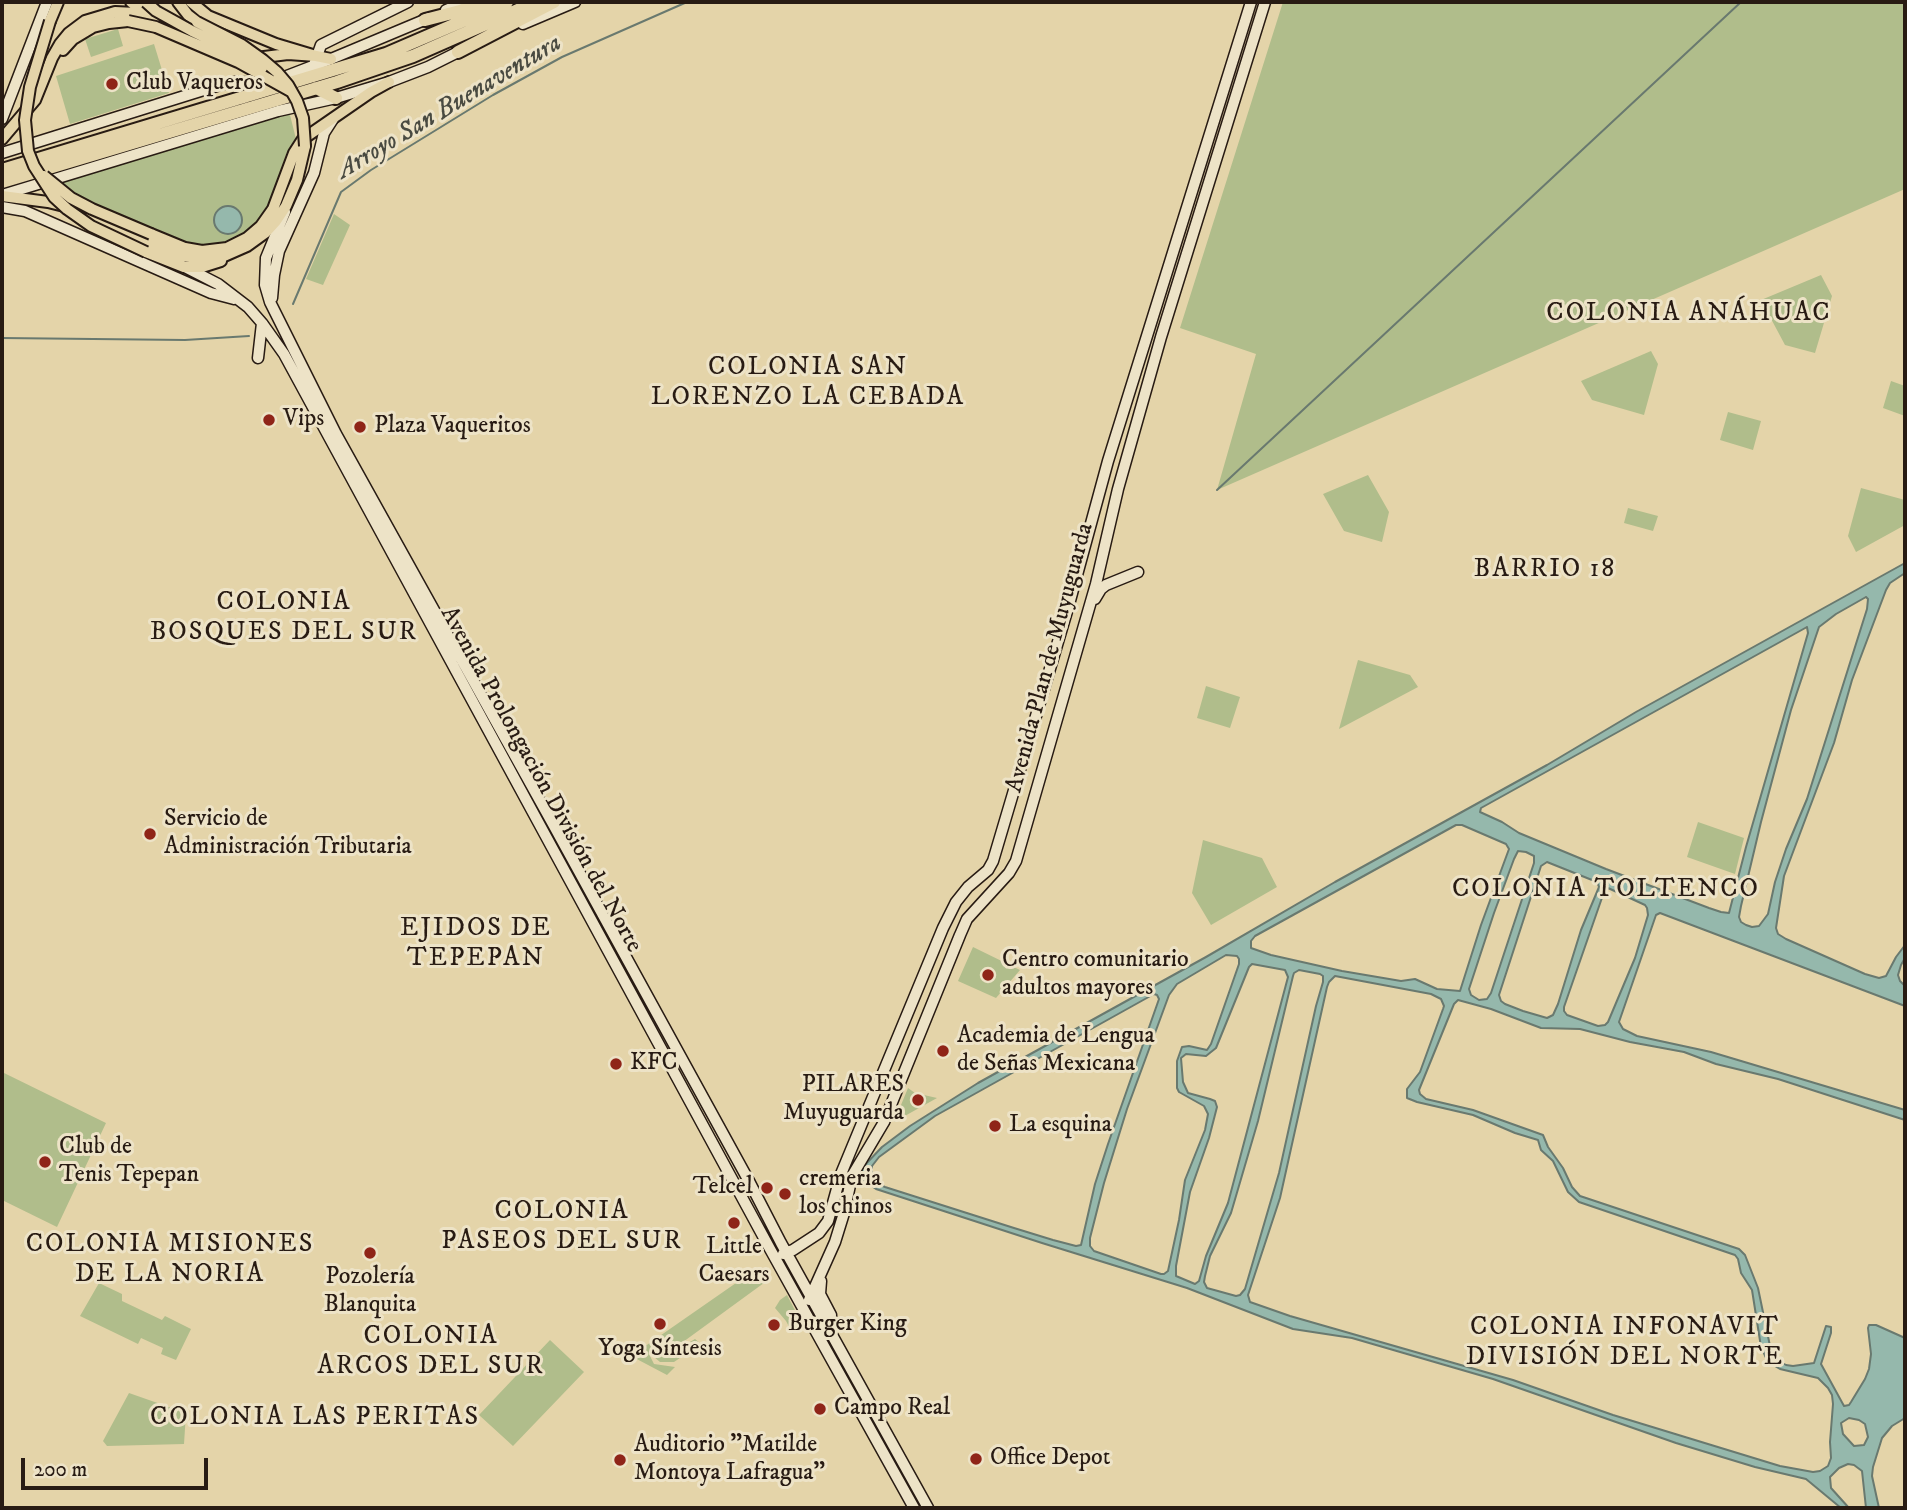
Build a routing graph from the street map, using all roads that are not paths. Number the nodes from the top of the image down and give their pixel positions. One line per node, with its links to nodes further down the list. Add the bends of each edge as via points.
1 (47, 2): 31 (main road)
2 (58, 2): 18 (main road, Avenida Prolongación División del Norte)
3 (65, 2): 18 (main road)
4 (131, 2): 17 (main road)
5 (146, 2): 24 (main road, bridge, via 252,60)
6 (178, 2): 26 (main road, bridge, via 197,22 257,55)
7 (191, 2): 22 (main road, via 208,16)
8 (408, 2): 22 (main road, via 321,45)
9 (465, 2): 19 (main road)
10 (483, 2): 19 (highway)
11 (507, 2): 26 (highway)
12 (536, 2): 27 (highway, via 413,56)
13 (554, 2): 20 (highway)
14 (575, 2): 20 (main road)
15 (1251, 2): 48 (main road, Avenida Plan de Muyuguarda, via 1108,461 993,861 956,902 943,928 841,1174 828,1221 819,1233)
16 (1265, 2): 47 (main road, Avenida Plan de Muyuguarda, via 1161,337)
17 (151, 18): 22 (main road, via 242,57 295,54); 23 (main road, via 121,12 85,21 60,44)
18 (51, 19): 34 (main road, Avenida Prolongación División del Norte, bridge, via 26,103 25,135)
19 (425, 20): 21 (main road)
20 (458, 52): 25 (main road)
21 (331, 59): 22 (main road)
22 (312, 63): 24 (main road); 26 (highway)
23 (46, 73): 24 (main road, bridge, via 79,35 101,24 128,22 156,27); 32 (main road, via 30,107)
24 (278, 80): 26 (highway); 33 (main road, via 223,83)
25 (389, 82): 28 (main road); 30 (main road)
26 (292, 88): 35 (highway); 37 (main road, bridge, via 305,140 303,163)
27 (315, 88): 28 (highway); 29 (highway); 36 (highway)
28 (336, 98): 29 (main road)
29 (302, 104): 38 (main road)
30 (333, 118): 34 (main road, bridge, via 299,144 274,209 261,226 227,248 185,248 92,209 71,198); 43 (main road, via 279,251)
31 (2, 119)
32 (2, 139)
33 (2, 153)
34 (34, 166): 41 (main road, Avenida Prolongación División del Norte, bridge, via 54,197 91,226)
35 (2, 170)
36 (2, 182)
37 (292, 193): 40 (main road, via 270,228); 43 (main road, Avenida Prolongación División del Norte, via 266,258 265,285)
38 (2, 195): 40 (main road, via 68,207 179,256 208,258)
39 (2, 207): 42 (main road, via 25,211 211,293)
40 (242, 250): 41 (main road, via 208,266)
41 (184, 267): 42 (main road, Avenida Prolongación División del Norte)
42 (238, 299): 44 (main road, Avenida Prolongación División del Norte)
43 (272, 306): 48 (main road, Avenida Prolongación División del Norte, via 337,434)
44 (262, 323): 45 (main road); 49 (main road, Avenida Prolongación División del Norte, via 284,354)
45 (257, 358)
46 (1138, 572): 47 (main road, via 1101,589)
47 (1085, 622): 50 (main road, Avenida Plan de Muyuguarda, via 1016,861 967,919 884,1122 852,1176)
48 (786, 1253): 49 (main road, Avenida Plan de Muyuguarda); 51 (main road, Avenida Prolongación División del Norte)
49 (775, 1257): 52 (main road, Avenida Prolongación División del Norte)
50 (824, 1271): 51 (main road, Avenida Plan de Muyuguarda); 53 (main road, via 819,1290 831,1315)
51 (810, 1295): 52 (main road, Avenida Plan de Muyuguarda); 53 (main road, Avenida Prolongación División del Norte)
52 (806, 1312): 55 (main road, Avenida Prolongación División del Norte)
53 (831, 1331): 54 (main road)
54 (871, 1404): 55 (main road); 57 (main road)
55 (859, 1408): 56 (main road, Avenida Prolongación División del Norte)
56 (914, 1508)
57 (928, 1508)

